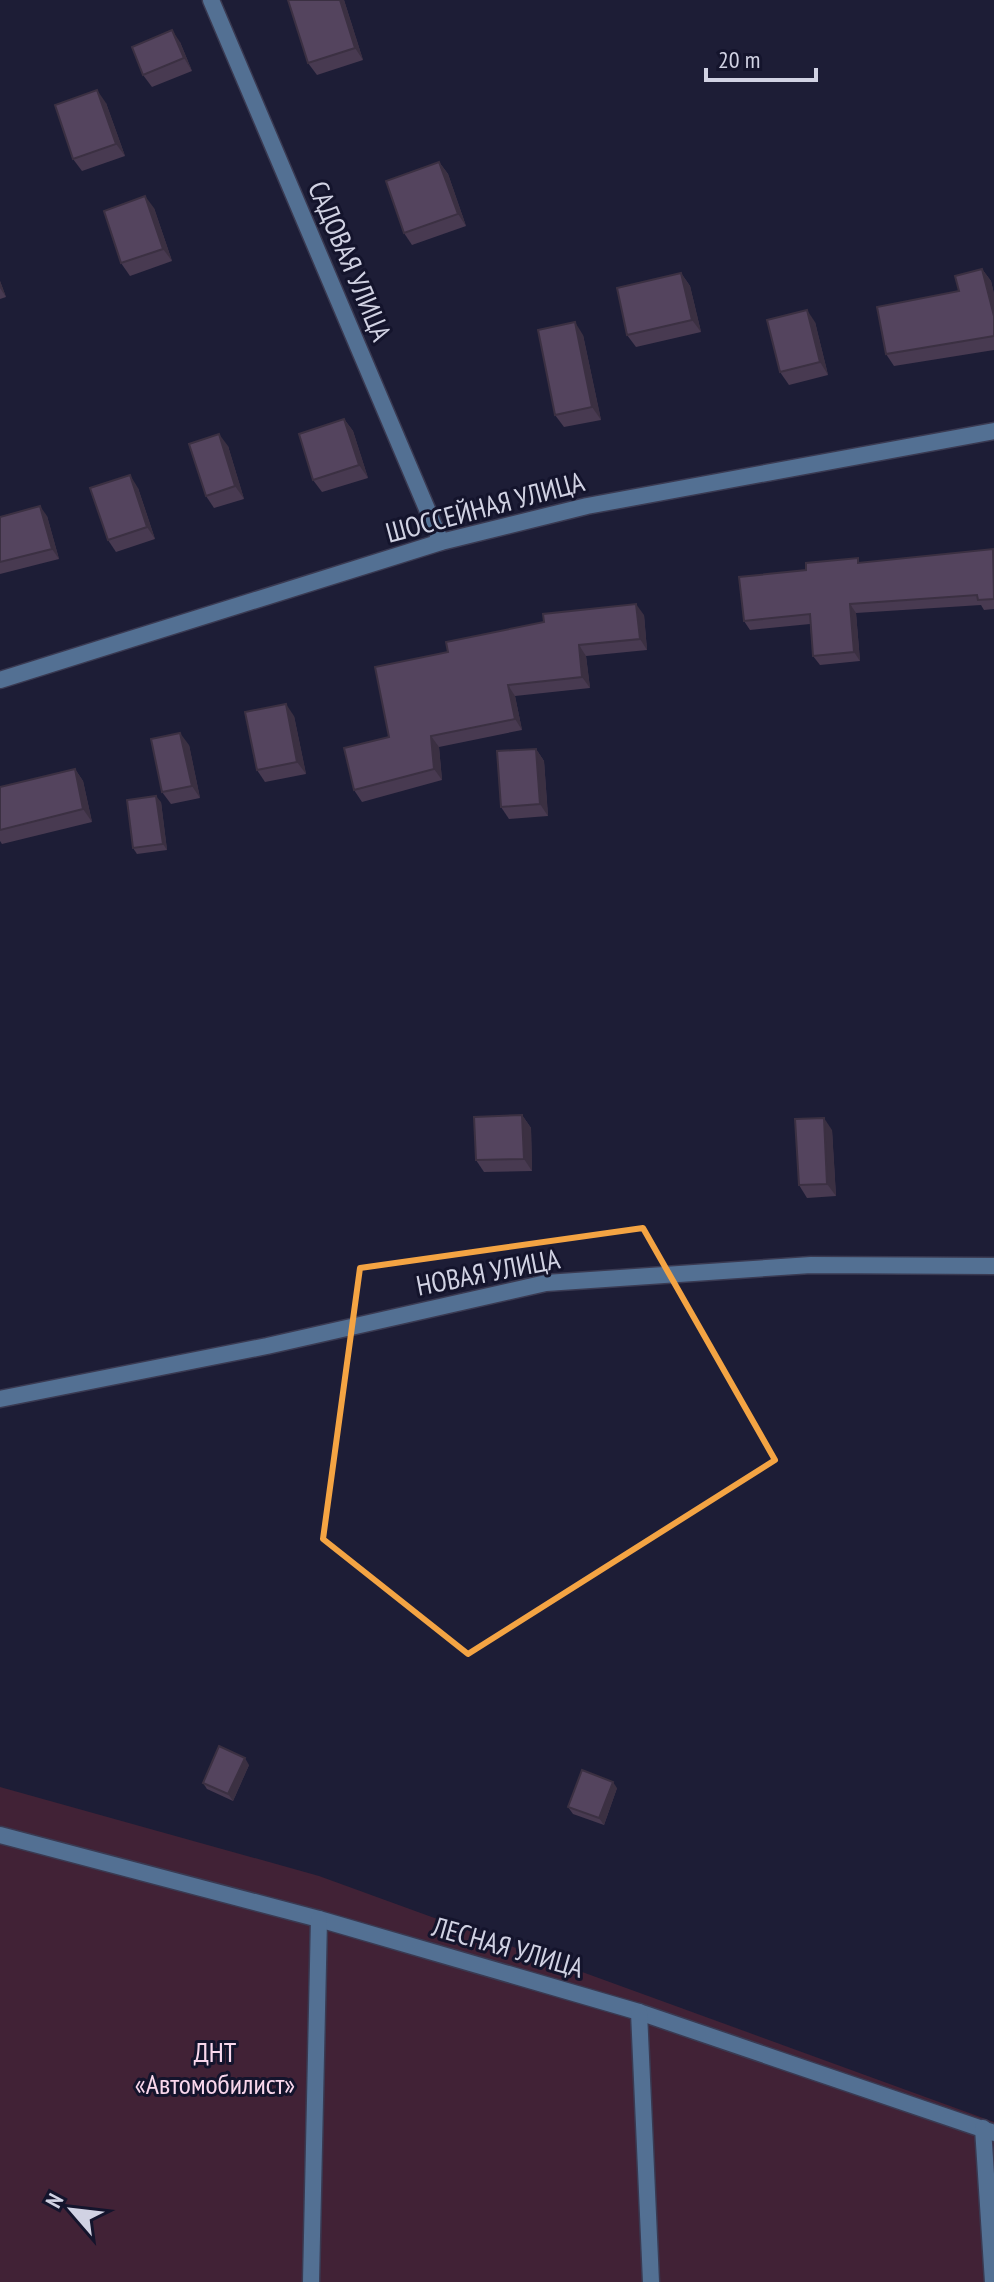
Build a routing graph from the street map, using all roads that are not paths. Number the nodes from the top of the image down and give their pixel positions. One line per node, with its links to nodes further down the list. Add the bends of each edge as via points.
1 (211, 0): 3 (street, САДОВАЯ УЛИЦА)
2 (994, 431): 3 (street, ШОССЕЙНАЯ УЛИЦА, via 587,506)
3 (441, 542): 4 (street, ШОССЕЙНАЯ УЛИЦА)
4 (0, 680)
5 (994, 1266): 6 (street, НОВАЯ УЛИЦА, via 811,1265 546,1283)
6 (0, 1399)
7 (0, 1835): 8 (street, ЛЕСНАЯ УЛИЦА)
8 (319, 1919): 9 (street, ЛЕСНАЯ УЛИЦА); 11 (street)
9 (639, 2012): 10 (street, ЛЕСНАЯ УЛИЦА); 12 (street)
10 (989, 2131): 13 (street)
11 (311, 2282)
12 (651, 2282)
13 (993, 2282)

